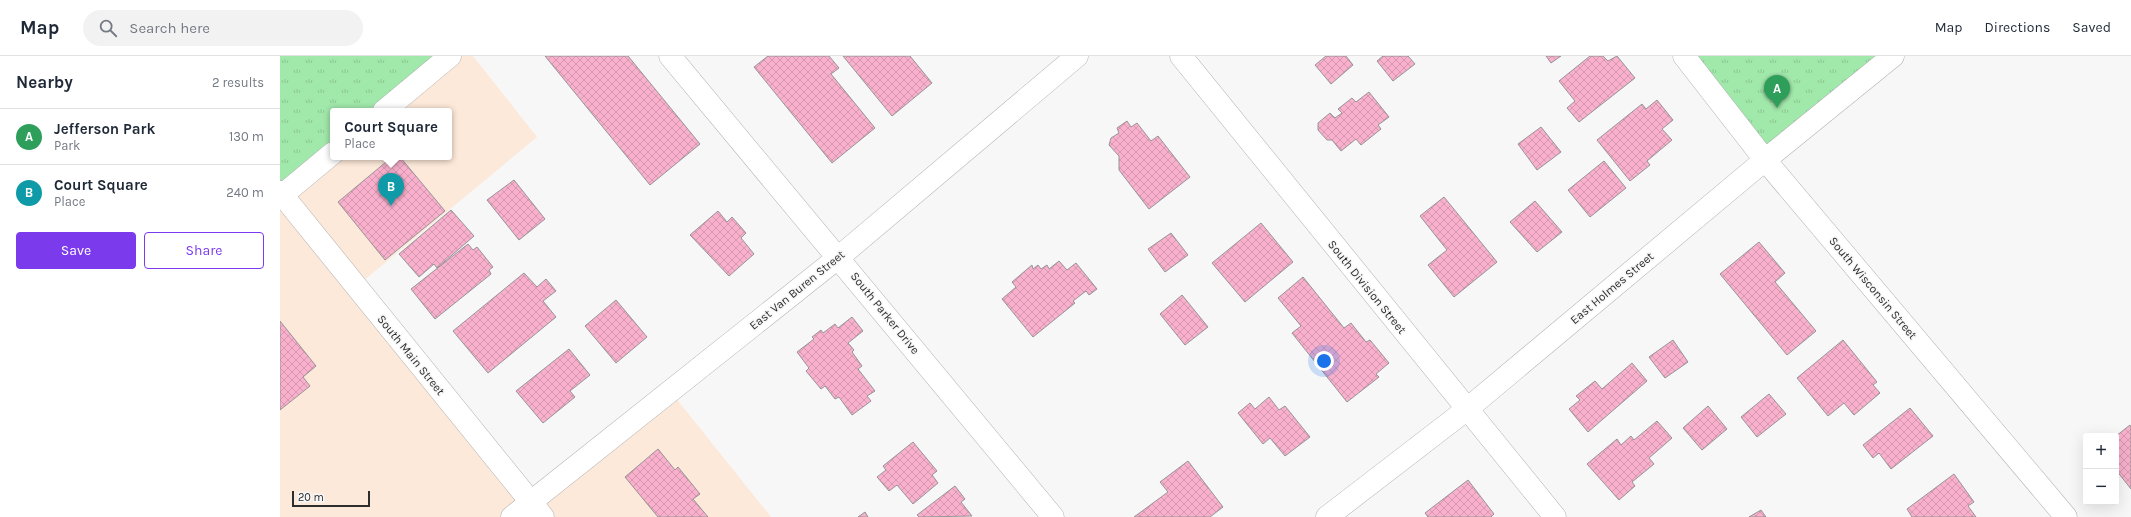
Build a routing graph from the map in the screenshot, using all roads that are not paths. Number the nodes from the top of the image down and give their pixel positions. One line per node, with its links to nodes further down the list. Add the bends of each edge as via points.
1 (450, 56): 7 (street)
2 (670, 56): 11 (street, South Parker Drive)
3 (1076, 56): 11 (street, East Van Buren Street)
4 (1181, 56): 12 (street, South Division Street)
5 (1684, 56): 9 (street, South Wisconsin Street)
6 (1893, 56): 9 (street, East Holmes Street)
7 (388, 108)
8 (330, 155): 10 (street)
9 (1765, 160): 12 (street, East Holmes Street); 18 (street, South Wisconsin Street)
10 (281, 195): 13 (street, South Main Street)
11 (839, 257): 13 (street, East Van Buren Street); 15 (street, South Parker Drive)
12 (1466, 410): 16 (street, East Holmes Street); 17 (street, South Division Street)
13 (537, 509): 14 (street, East Van Buren Street)
14 (512, 517)
15 (1053, 517)
16 (1327, 517)
17 (1555, 517)
18 (2066, 517)

